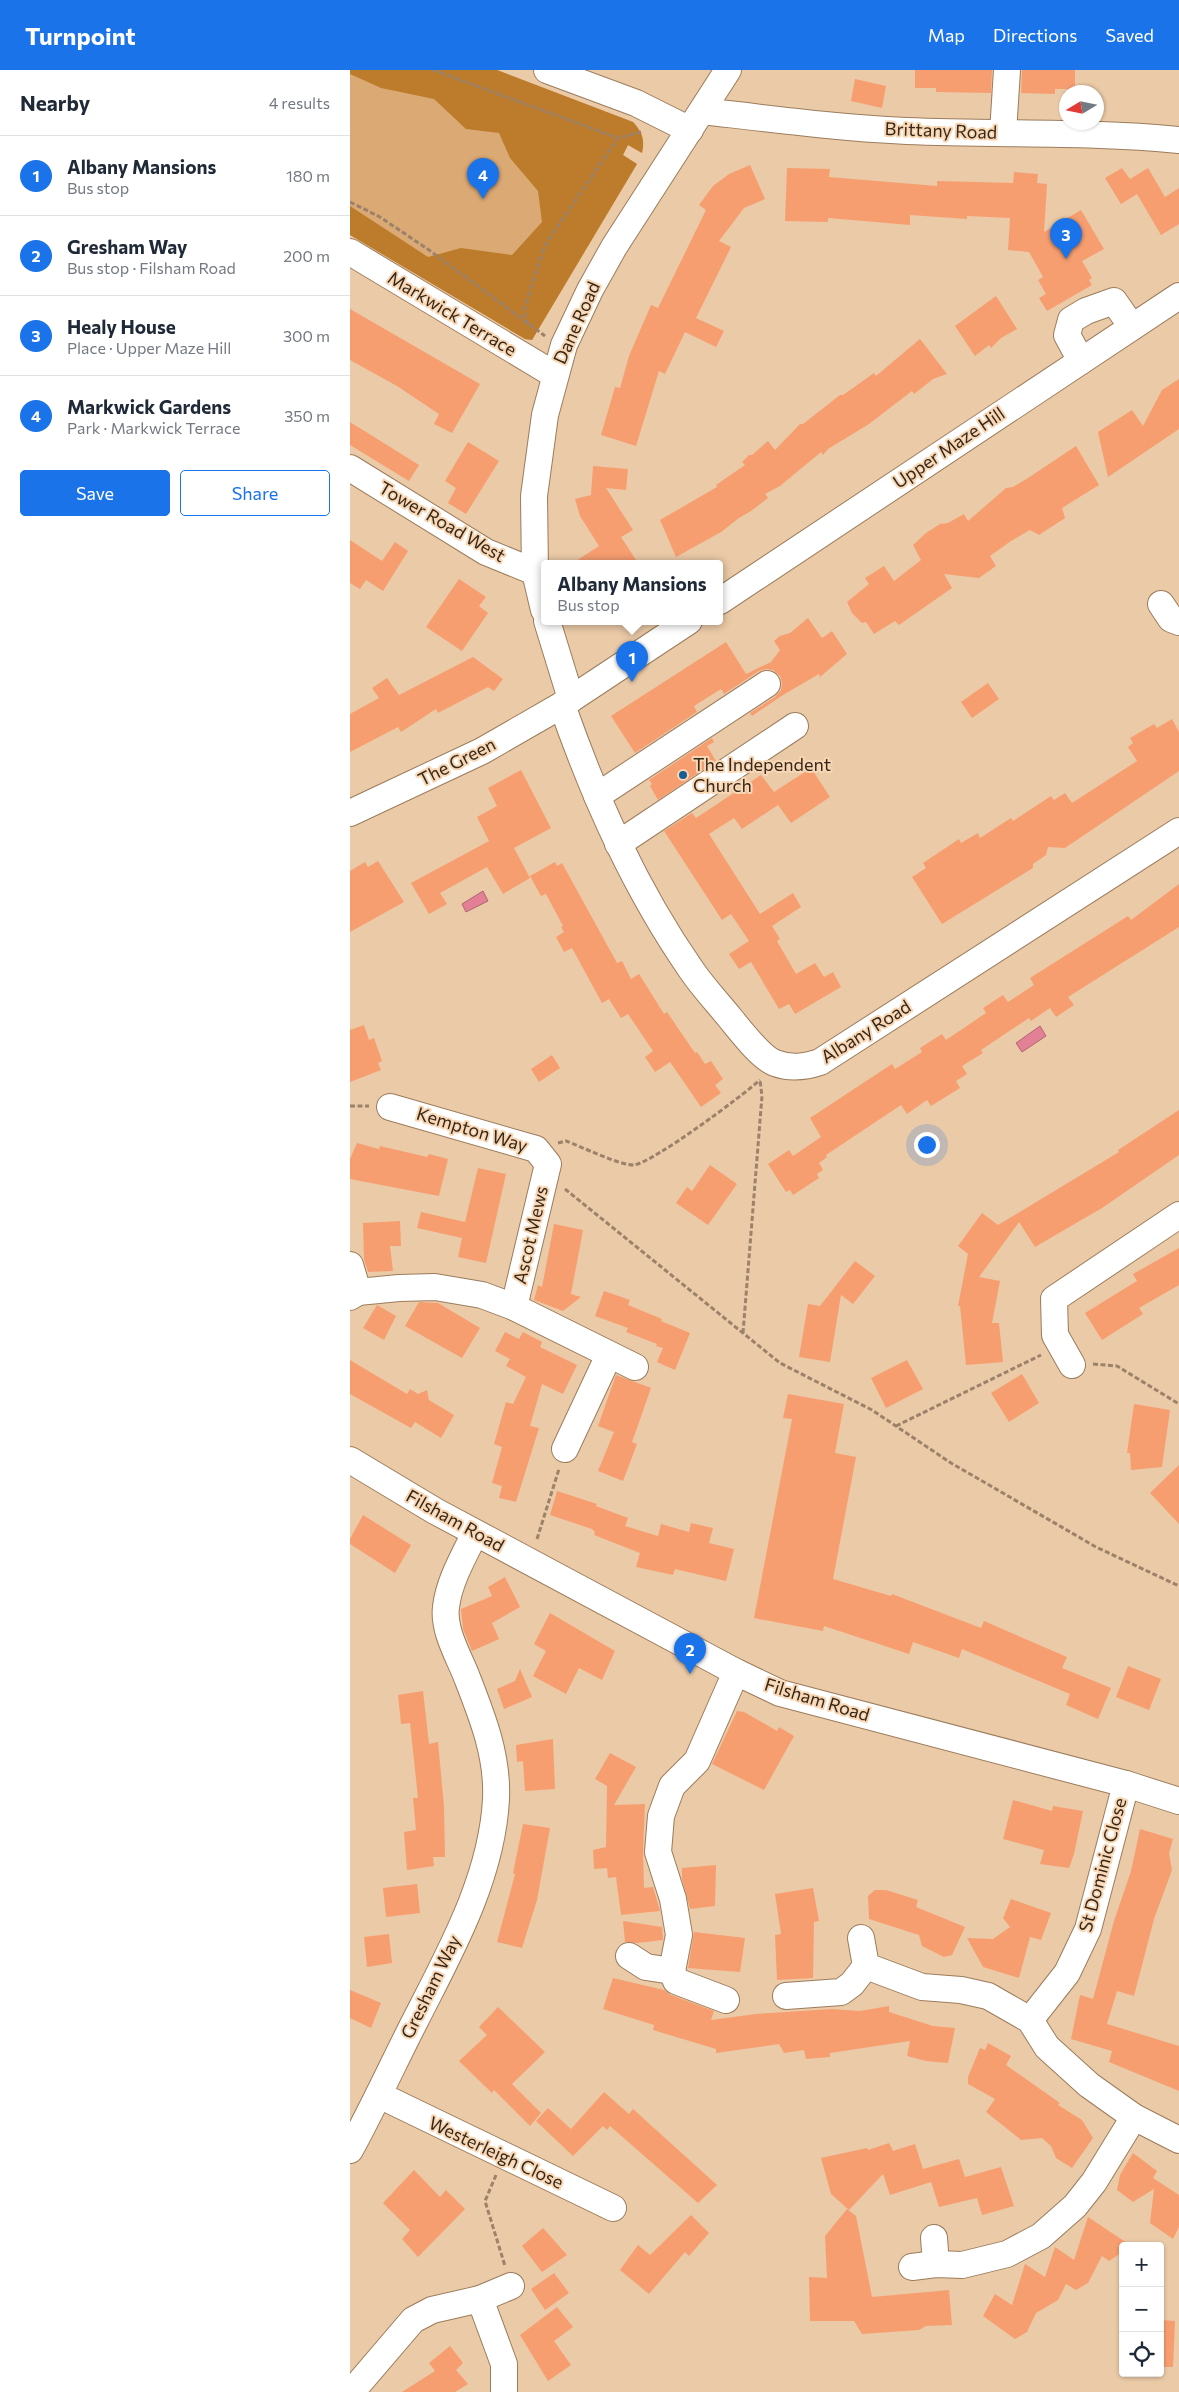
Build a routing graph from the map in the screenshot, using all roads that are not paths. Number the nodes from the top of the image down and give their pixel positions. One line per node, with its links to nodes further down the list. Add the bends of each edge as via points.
1 (547, 70): 4 (street, Brittany Road)
2 (728, 70): 4 (street, Dane Road)
3 (1007, 70): 5 (street)
4 (688, 120): 5 (street, Brittany Road, via 785,121 905,131); 11 (street, Dane Road, via 590,290 564,345)
5 (1003, 134): 6 (street, Brittany Road, via 1138,136)
6 (1179, 140)
7 (350, 252): 11 (street, Markwick Terrace)
8 (1179, 296): 9 (street, Upper Maze Hill)
9 (1132, 328): 10 (street, Upper Maze Hill); 10 (street, via 1114,301 1086,310 1071,320 1067,335)
10 (1081, 361): 15 (street, Upper Maze Hill)
11 (555, 375): 13 (street, Dane Road, via 545,415 534,496)
12 (350, 468): 13 (street, Tower Road West, via 486,552)
13 (535, 572): 14 (street, Dane Road)
14 (541, 597)
15 (723, 599)
16 (548, 625): 19 (street)
17 (684, 625): 19 (street)
18 (766, 684): 21 (street)
19 (566, 702): 21 (street, Albany Road); 22 (street, The Green, via 482,751)
20 (795, 726): 24 (street)
21 (597, 796): 24 (street, Albany Road)
22 (350, 813)
23 (1179, 831): 24 (street, Albany Road, via 820,1062 804,1067 765,1069 742,1032 692,972)
24 (618, 844)
25 (390, 1107): 26 (street, Kempton Way, via 536,1150)
26 (547, 1166): 30 (street, Ascot Mews)
27 (1179, 1215): 32 (street, via 1054,1299 1055,1335)
28 (350, 1265): 29 (street)
29 (354, 1295): 30 (street, via 434,1287 482,1295)
30 (514, 1307): 31 (street)
31 (609, 1355): 33 (street); 34 (street)
32 (1067, 1358)
33 (635, 1367)
34 (565, 1449)
35 (350, 1460): 36 (street, Filsham Road)
36 (475, 1533): 37 (street, Filsham Road); 47 (street, Gresham Way, via 455,1573 446,1608 450,1635 482,1715 495,1759 492,1842 481,1881)
37 (736, 1672): 38 (street, Filsham Road, via 780,1693); 42 (street, via 696,1761 672,1786 661,1816 658,1852 673,1899 679,1935)
38 (1126, 1784): 39 (street, Filsham Road); 46 (street, St Dominic Close, via 1088,1929 1067,1973)
39 (1179, 1802)
40 (861, 1938): 43 (street)
41 (629, 1956): 42 (street, via 646,1968)
42 (672, 1971): 45 (street, via 676,1980 683,1984)
43 (859, 1975): 44 (street, via 841,1992); 46 (street, via 988,1996)
44 (786, 1996)
45 (726, 2000)
46 (1030, 2020): 48 (street, via 1047,2047 1089,2085)
47 (379, 2095): 50 (street, Gresham Way); 51 (street, Westerleigh Close)
48 (1134, 2117): 49 (street); 52 (street, via 1094,2182 1075,2206 1041,2236 1008,2254 962,2265 924,2266)
49 (1179, 2140)
50 (350, 2150)
51 (613, 2208)
52 (934, 2238)
53 (511, 2286): 54 (street)
54 (480, 2299): 55 (street, via 432,2310 413,2320); 56 (street, via 504,2364)
55 (354, 2389)
56 (504, 2392)

